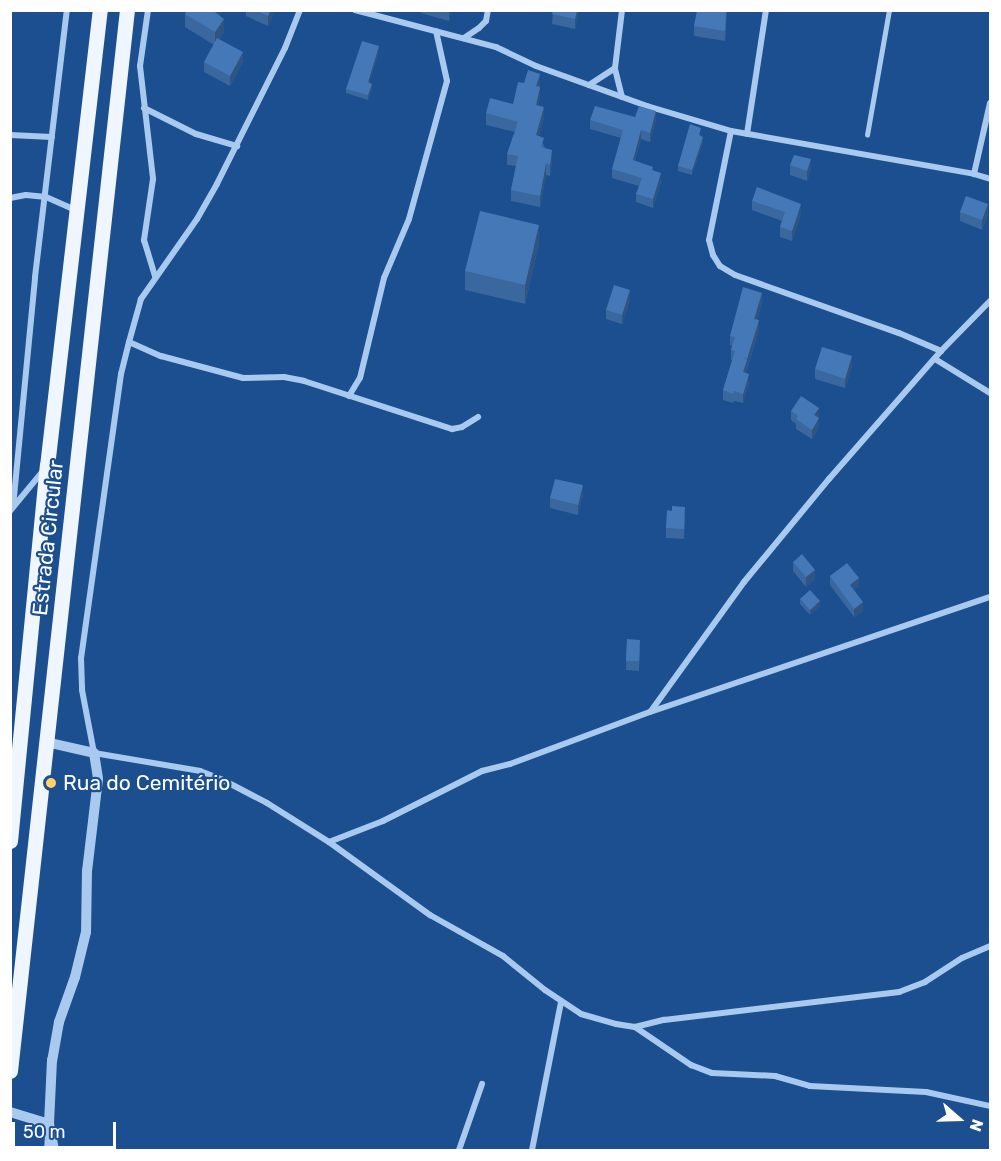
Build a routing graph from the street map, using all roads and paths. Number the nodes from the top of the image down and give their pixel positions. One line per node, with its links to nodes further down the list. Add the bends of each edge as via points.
1 (67, 10): 22 (street)
2 (100, 10): 28 (main road, Estrada Circular)
3 (127, 10): 42 (main road, Estrada Circular)
4 (148, 10): 17 (street, via 140,66)
5 (300, 10): 23 (street)
6 (355, 10): 11 (street)
7 (488, 10): 12 (street, via 486,21)
8 (622, 10): 13 (street)
9 (766, 10): 19 (street)
10 (889, 10): 21 (lane)
11 (436, 31): 12 (street); 35 (street, via 447,81 409,219 384,278 360,378)
12 (464, 38): 14 (street)
13 (615, 68): 14 (street); 15 (street)
14 (590, 85): 15 (street)
15 (622, 97): 18 (street)
16 (990, 103): 24 (street)
17 (144, 108): 23 (street, via 196,134); 29 (street, via 153,179 144,240)
18 (731, 131): 19 (street); 32 (street, via 709,240 720,266 735,275)
19 (747, 134): 24 (street)
20 (10, 135): 22 (street)
21 (867, 135)
22 (52, 137): 26 (street)
23 (237, 146): 29 (street, via 197,219)
24 (974, 174): 25 (street)
25 (990, 179)
26 (46, 197): 27 (street); 28 (street); 38 (street)
27 (10, 198)
28 (77, 211): 37 (main road, Estrada Circular)
29 (154, 277): 31 (street, via 141,299)
30 (990, 301): 32 (street)
31 (129, 342): 35 (street, via 161,356 243,378 284,377); 43 (street, via 121,374 81,658 83,700)
32 (941, 351): 33 (street)
33 (935, 358): 34 (street); 40 (street, via 744,582)
34 (990, 393)
35 (349, 396): 36 (street, via 452,429)
36 (478, 417)
37 (47, 466): 38 (street); 41 (main road, Estrada Circular)
38 (12, 509)
39 (990, 597): 40 (street)
40 (650, 712): 45 (street, via 510,765 482,771 383,821)
41 (16, 735): 44 (main road, Estrada Circular)
42 (46, 742): 43 (street); 49 (main road, Estrada Circular)
43 (94, 753): 45 (street, via 200,771 267,803); 53 (street, via 98,779 87,871 86,932 55,1040)
44 (10, 841)
45 (329, 842): 47 (street, via 430,915 503,956)
46 (990, 946): 48 (street, via 899,992 664,1020)
47 (561, 1002): 48 (street, via 581,1014); 57 (street)
48 (635, 1027): 51 (street, via 691,1065 712,1073 775,1076 810,1086 926,1092)
49 (10, 1071)
50 (482, 1084): 56 (street)
51 (990, 1106)
52 (10, 1112): 53 (street)
53 (49, 1124): 54 (street); 55 (street)
54 (47, 1150)
55 (54, 1150)
56 (459, 1150)
57 (532, 1150)

